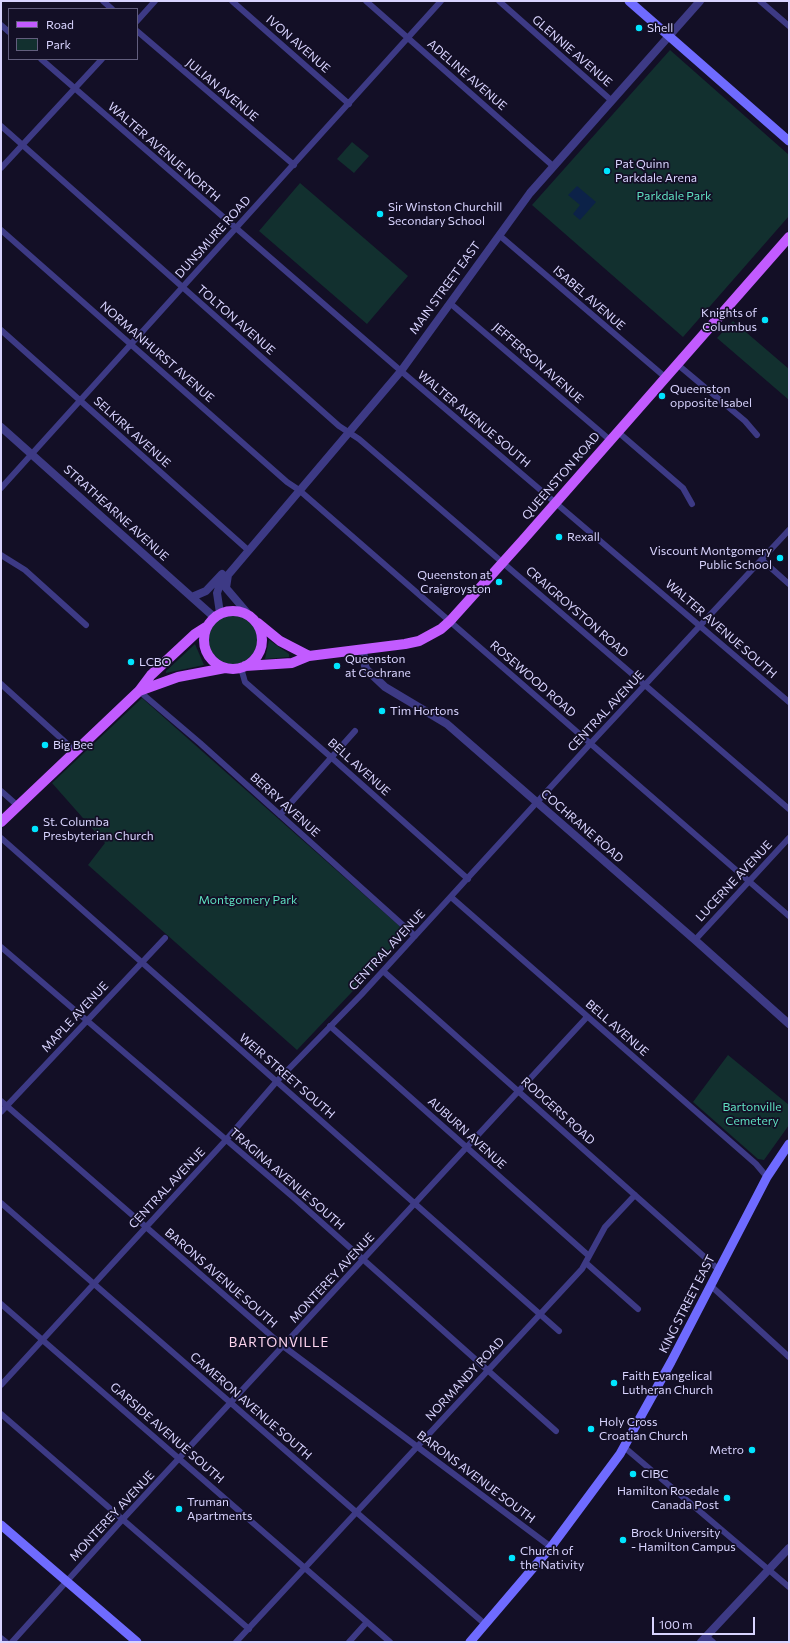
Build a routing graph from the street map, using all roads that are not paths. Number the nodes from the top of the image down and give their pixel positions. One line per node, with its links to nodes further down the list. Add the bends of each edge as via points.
1 (102, 1): 10 (street)
2 (155, 1): 11 (street)
3 (232, 1): 20 (street, IVON AVENUE)
4 (366, 1): 15 (street, ADELINE AVENUE)
5 (441, 1): 15 (street, DUNSMURE ROAD)
6 (499, 1): 19 (street, GLENNIE AVENUE)
7 (629, 1): 14 (main road)
8 (700, 1): 14 (street, MAIN STREET EAST)
9 (760, 1): 12 (street)
10 (111, 8)
11 (138, 20)
12 (789, 26)
13 (138, 32): 24 (street, JULIAN AVENUE)
14 (669, 36): 19 (street, MAIN STREET EAST); 22 (main road)
15 (407, 38): 20 (street, DUNSMURE ROAD); 25 (street, ADELINE AVENUE)
16 (41, 60): 18 (street, WALTER AVENUE NORTH)
17 (101, 60): 18 (street)
18 (75, 89): 23 (street); 27 (street, WALTER AVENUE NORTH)
19 (612, 101): 25 (street, MAIN STREET EAST)
20 (349, 104): 24 (street, DUNSMURE ROAD)
21 (1, 126): 23 (street, TOLTON AVENUE)
22 (789, 142)
23 (22, 144): 26 (street); 31 (street, TOLTON AVENUE)
24 (294, 165): 27 (street, DUNSMURE ROAD)
25 (553, 166): 29 (street, MAIN STREET EAST)
26 (1, 168)
27 (235, 228): 31 (street, DUNSMURE ROAD); 36 (street, WALTER AVENUE NORTH)
28 (1, 230): 34 (street, NORMANHURST AVENUE)
29 (499, 235): 32 (street, MAIN STREET EAST); 37 (street, ISABEL AVENUE)
30 (789, 237): 35 (main road, QUEENSTON ROAD)
31 (182, 287): 34 (street, DUNSMURE ROAD); 41 (street, TOLTON AVENUE)
32 (451, 304): 36 (street, MAIN STREET EAST); 43 (street, JEFFERSON AVENUE)
33 (1, 330): 38 (street, SELKIRK AVENUE)
34 (130, 344): 38 (street, DUNSMURE ROAD); 46 (street, NORMANHURST AVENUE)
35 (677, 364): 37 (main road, QUEENSTON ROAD); 42 (street, via 745,421)
36 (401, 371): 41 (street, MAIN STREET EAST); 47 (street, WALTER AVENUE SOUTH)
37 (665, 377): 40 (main road, QUEENSTON ROAD)
38 (80, 400): 44 (street, DUNSMURE ROAD); 50 (street, SELKIRK AVENUE)
39 (1, 427): 44 (street, STRATHEARNE AVENUE)
40 (618, 432): 43 (main road, QUEENSTON ROAD); 48 (street, via 683,488)
41 (349, 433): 46 (street, MAIN STREET EAST); 53 (street, CRAIGROYSTON ROAD)
42 (757, 435)
43 (610, 440): 47 (main road, QUEENSTON ROAD)
44 (31, 454): 45 (street, DUNSMURE ROAD); 57 (street, STRATHEARNE AVENUE)
45 (1, 488)
46 (299, 490): 50 (street, MAIN STREET EAST); 60 (street, ROSEWOOD ROAD)
47 (556, 503): 53 (main road, QUEENSTON ROAD); 63 (street, WALTER AVENUE SOUTH)
48 (692, 504)
49 (789, 530): 52 (street, CENTRAL AVENUE)
50 (248, 550): 54 (street, MAIN STREET EAST)
51 (1, 555): 62 (street, via 24,570)
52 (762, 560): 56 (street); 63 (street, CENTRAL AVENUE)
53 (502, 562): 60 (main road, QUEENSTON ROAD); 70 (street, CRAIGROYSTON ROAD)
54 (234, 568): 55 (street, MAIN STREET EAST); 57 (street, via 220,575 203,594)
55 (228, 575): 58 (street, MAIN STREET EAST, via 219,587); 59 (street, via 226,588)
56 (789, 584)
57 (192, 597): 58 (street, STRATHEARNE AVENUE)
58 (217, 615): 59 (main road, via 235,610); 64 (main road)
59 (249, 615): 61 (main road)
60 (450, 621): 65 (main road, QUEENSTON ROAD, via 419,641); 74 (street, ROSEWOOD ROAD)
61 (258, 623): 66 (main road, via 280,641); 67 (main road, via 262,637 260,651 255,659)
62 (86, 625)
63 (700, 626): 70 (street, CENTRAL AVENUE); 72 (street, WALTER AVENUE SOUTH)
64 (206, 627): 68 (main road, via 203,641 205,650 215,663); 71 (main road, via 151,675)
65 (363, 650): 66 (main road, QUEENSTON ROAD); 78 (street, COCHRANE ROAD, via 367,670 385,687 447,724)
66 (309, 656): 67 (main road, QUEENSTON ROAD, via 292,663)
67 (243, 667): 68 (main road); 76 (street, BELL AVENUE, via 245,682)
68 (225, 668): 71 (main road, via 178,677)
69 (1, 684): 75 (street)
70 (644, 685): 74 (street, CENTRAL AVENUE); 80 (street, CRAIGROYSTON ROAD)
71 (139, 691): 75 (main road); 81 (street, BERRY AVENUE)
72 (789, 702)
73 (355, 731): 76 (street)
74 (590, 744): 78 (street, CENTRAL AVENUE); 86 (street, ROSEWOOD ROAD)
75 (75, 751): 79 (main road)
76 (332, 758): 81 (street); 85 (street, BELL AVENUE)
77 (1, 791): 79 (street)
78 (538, 803): 85 (street, CENTRAL AVENUE); 91 (street, COCHRANE ROAD)
79 (18, 806): 82 (main road)
80 (789, 809)
81 (280, 815): 89 (street, BERRY AVENUE)
82 (1, 822)
83 (1, 838): 93 (street, WEIR STREET SOUTH)
84 (789, 838): 86 (street, LUCERNE AVENUE)
85 (468, 879): 87 (street, CENTRAL AVENUE)
86 (748, 882): 88 (street, ROSEWOOD ROAD); 91 (street, LUCERNE AVENUE)
87 (451, 897): 89 (street, CENTRAL AVENUE); 95 (street, BELL AVENUE)
88 (789, 916)
89 (416, 936): 94 (street, CENTRAL AVENUE)
90 (165, 938): 93 (street, MAPLE AVENUE)
91 (695, 940): 97 (street, COCHRANE ROAD)
92 (1, 947): 96 (street, TRAGINA AVENUE SOUTH)
93 (140, 963): 96 (street, MAPLE AVENUE); 99 (street, WEIR STREET SOUTH)
94 (383, 971): 98 (street, CENTRAL AVENUE); 100 (street, RODGERS ROAD)
95 (587, 1017): 100 (street, MONTEREY AVENUE); 107 (street, BELL AVENUE, via 756,1164)
96 (87, 1020): 102 (street, MAPLE AVENUE); 104 (street, TRAGINA AVENUE SOUTH)
97 (789, 1024)
98 (330, 1026): 99 (street, CENTRAL AVENUE); 106 (street, AUBURN AVENUE)
99 (277, 1081): 104 (street, CENTRAL AVENUE); 110 (street, WEIR STREET SOUTH)
100 (520, 1090): 106 (street, MONTEREY AVENUE); 108 (street, RODGERS ROAD)
101 (1, 1101): 102 (street, BARONS AVENUE SOUTH)
102 (6, 1106): 103 (street, MAPLE AVENUE); 111 (street, BARONS AVENUE SOUTH)
103 (1, 1112)
104 (226, 1140): 111 (street, CENTRAL AVENUE); 113 (street, TRAGINA AVENUE SOUTH)
105 (789, 1144): 107 (main road, KING STREET EAST)
106 (467, 1148): 110 (street, MONTEREY AVENUE); 112 (street, AUBURN AVENUE)
107 (767, 1177): 115 (main road, KING STREET EAST)
108 (635, 1195): 112 (street, NORMANDY ROAD, via 605,1227); 115 (street, RODGERS ROAD)
109 (1, 1204): 116 (street, CAMERON AVENUE SOUTH)
110 (415, 1204): 113 (street, MONTEREY AVENUE); 120 (street, WEIR STREET SOUTH)
111 (146, 1227): 116 (street, CENTRAL AVENUE); 123 (street, BARONS AVENUE SOUTH)
112 (589, 1256): 114 (street, NORMANDY ROAD)
113 (363, 1260): 123 (street, MONTEREY AVENUE); 125 (street, TRAGINA AVENUE SOUTH)
114 (586, 1263): 119 (street); 120 (street, NORMANDY ROAD)
115 (718, 1269): 117 (main road, KING STREET EAST)
116 (93, 1284): 122 (street, CENTRAL AVENUE); 127 (street, CAMERON AVENUE SOUTH)
117 (710, 1285): 124 (street); 131 (main road, KING STREET EAST)
118 (1, 1304): 122 (street, GARSIDE AVENUE SOUTH)
119 (638, 1309)
120 (540, 1315): 121 (street, WEIR STREET SOUTH); 125 (street, NORMANDY ROAD)
121 (559, 1331)
122 (42, 1340): 126 (street, CENTRAL AVENUE); 132 (street, GARSIDE AVENUE SOUTH)
123 (283, 1346): 127 (street, MONTEREY AVENUE); 130 (street, BARONS AVENUE SOUTH)
124 (789, 1357)
125 (488, 1371): 129 (street, TRAGINA AVENUE SOUTH); 130 (street, NORMANDY ROAD)
126 (1, 1385)
127 (231, 1403): 132 (street, MONTEREY AVENUE); 133 (street, CAMERON AVENUE SOUTH)
128 (1, 1414): 134 (street)
129 (556, 1431)
130 (417, 1446): 133 (street, NORMANDY ROAD); 136 (street, BARONS AVENUE SOUTH)
131 (624, 1448): 136 (main road, KING STREET EAST); 139 (street)
132 (179, 1459): 134 (street, MONTEREY AVENUE); 138 (street, GARSIDE AVENUE SOUTH)
133 (356, 1513): 138 (street, NORMANDY ROAD); 143 (street, CAMERON AVENUE SOUTH)
134 (122, 1520): 140 (street, MONTEREY AVENUE); 144 (street)
135 (1, 1525): 140 (main road)
136 (552, 1546): 143 (main road, KING STREET EAST)
137 (789, 1548): 139 (street)
138 (305, 1568): 142 (street, GARSIDE AVENUE SOUTH); 144 (street, NORMANDY ROAD)
139 (768, 1569): 141 (street); 146 (street)
140 (66, 1582): 148 (street, MONTEREY AVENUE); 149 (main road)
141 (789, 1587)
142 (367, 1622): 151 (street); 152 (street, GARSIDE AVENUE SOUTH)
143 (486, 1625): 153 (main road, KING STREET EAST)
144 (249, 1629): 150 (street, NORMANDY ROAD)
145 (1, 1638): 147 (street)
146 (703, 1639): 154 (street)
147 (6, 1642)
148 (12, 1642)
149 (137, 1642)
150 (236, 1642)
151 (349, 1642)
152 (390, 1642)
153 (470, 1642)
154 (713, 1642)

